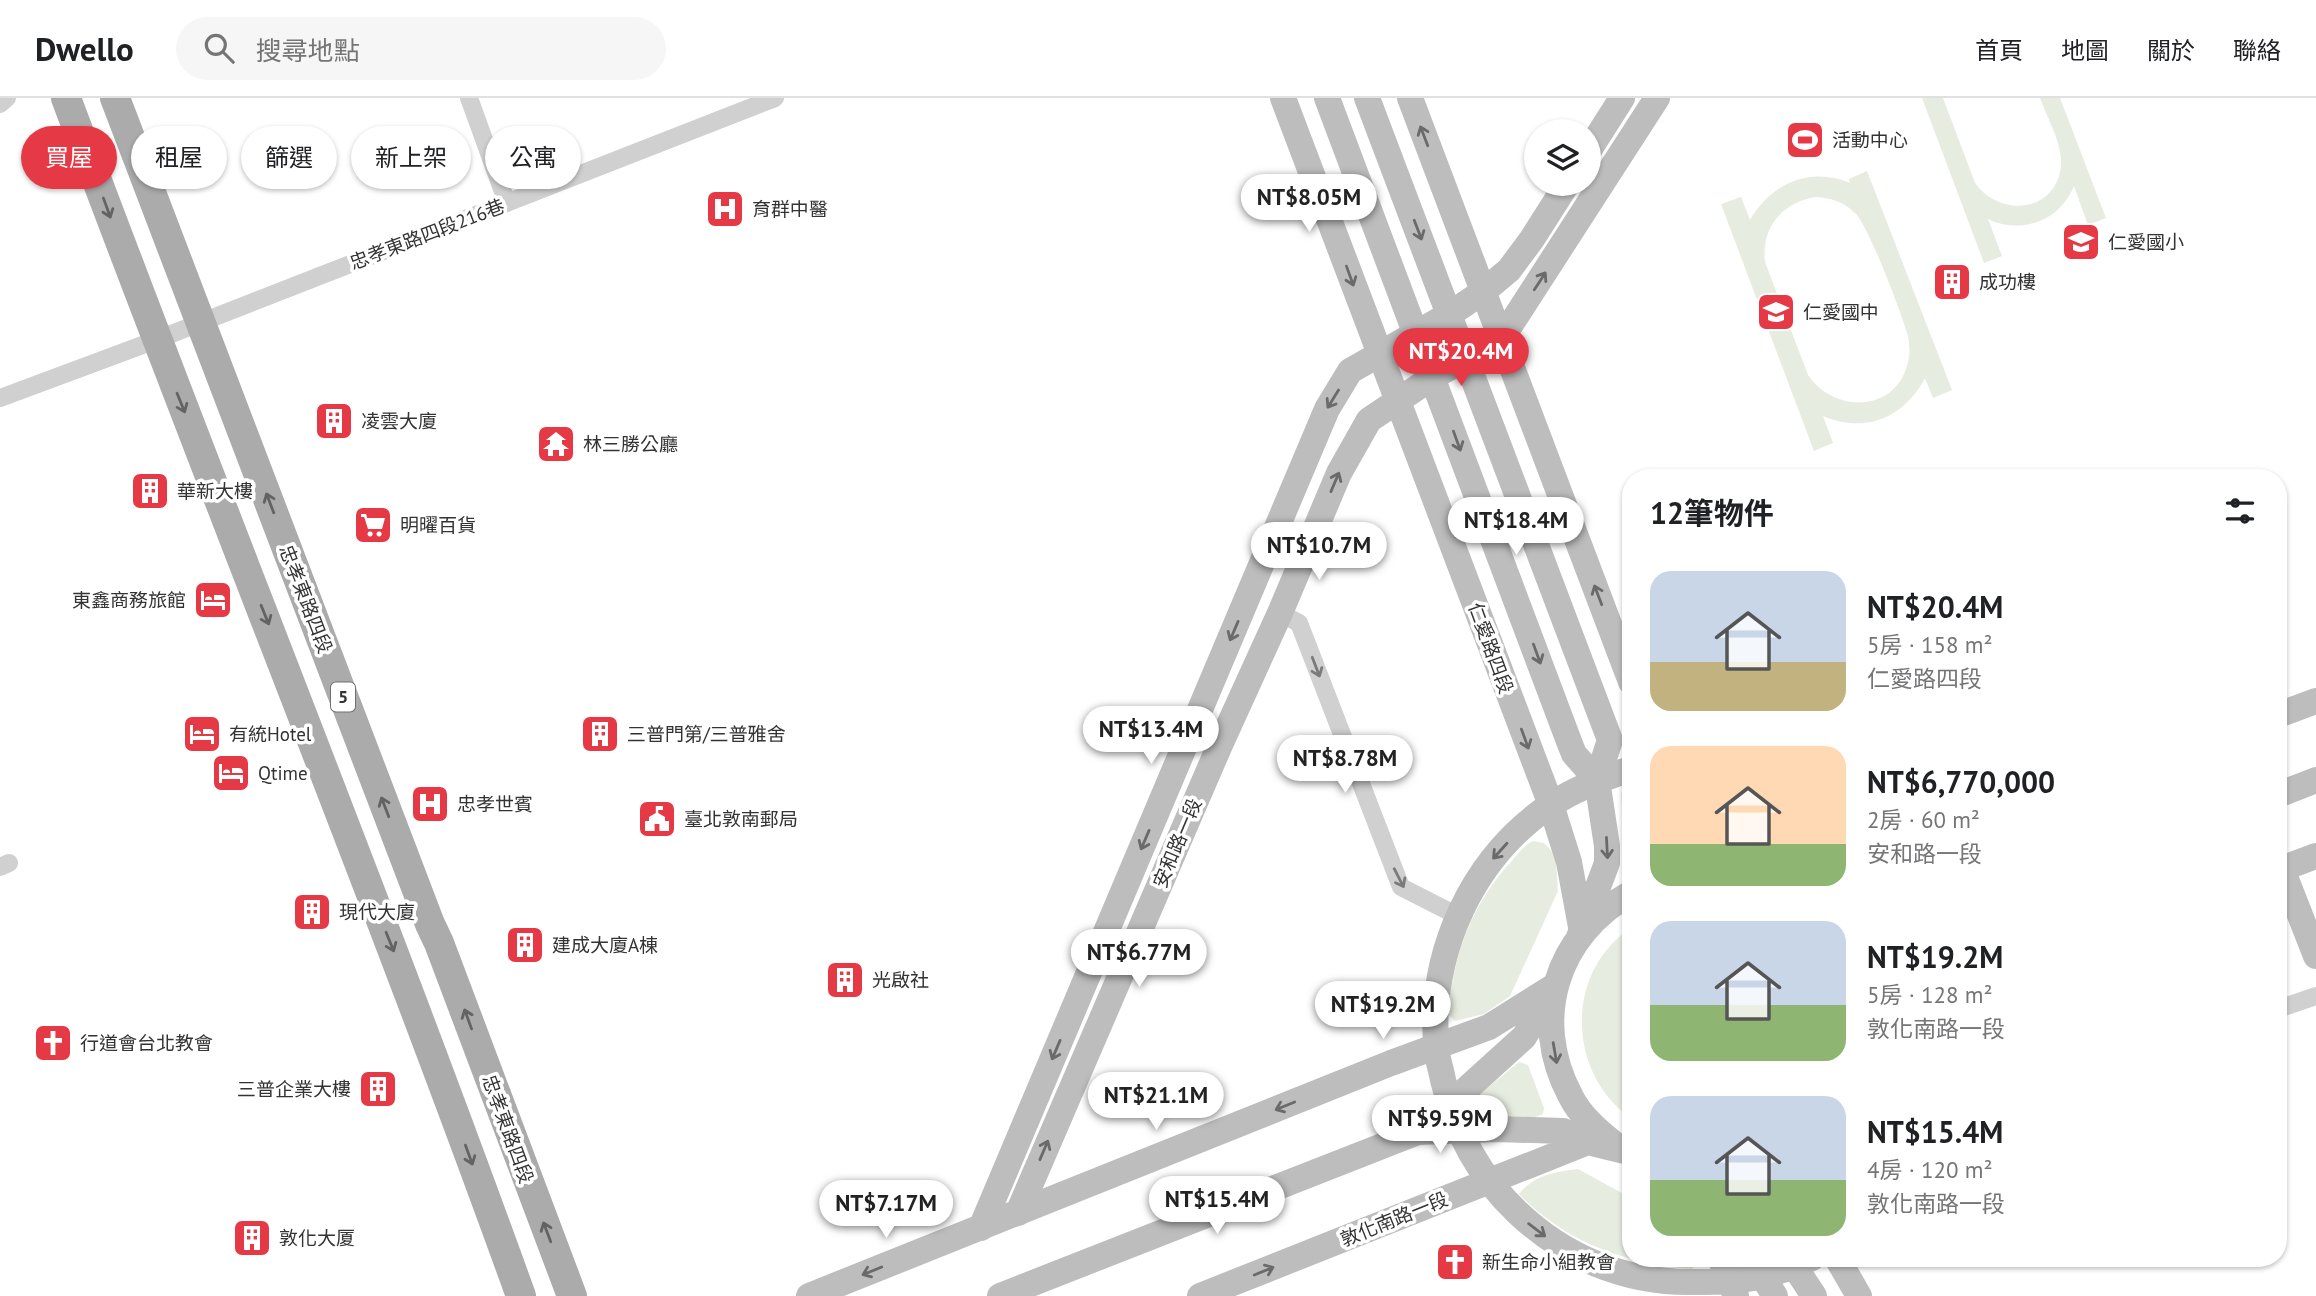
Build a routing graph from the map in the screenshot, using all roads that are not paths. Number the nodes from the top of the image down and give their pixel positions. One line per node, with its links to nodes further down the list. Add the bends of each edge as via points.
1 (6, 98): 12 (street)
2 (66, 98): 21 (main road, 5, one-way to 21)
3 (115, 98): 18 (main road, 忠孝東路四段 / 5)
4 (469, 98): 15 (street)
5 (775, 98): 15 (street, 忠孝東路四段216巷)
6 (1283, 98): 22 (main road, 仁愛路四段, one-way to 22)
7 (1327, 98): 19 (main road)
8 (1367, 98): 17 (main road, one-way to 17)
9 (1410, 98): 16 (main road, one-way to 9)
10 (1622, 98): 13 (main road)
11 (1657, 98): 20 (main road, 安和路一段, one-way to 11)
12 (0, 104)
13 (1601, 131)
14 (1559, 196): 16 (main road, 安和路一段, via 1508,270)
15 (507, 203): 18 (street, 忠孝東路四段216巷)
16 (1483, 291): 17 (main road, 安和路一段); 20 (main road)
17 (1450, 314): 19 (main road, 安和路一段); 23 (main road)
18 (201, 322): 21 (street, 忠孝東路四段216巷); 62 (main road, 忠孝東路四段 / 5, one-way to 18)
19 (1416, 332): 22 (main road, 安和路一段); 24 (main road)
20 (1502, 338): 23 (main road, 安和路一段); 28 (main road, one-way to 20)
21 (156, 340): 25 (street, 忠孝東路四段216巷); 61 (main road, 5, one-way to 61, via 397,960)
22 (1380, 352): 26 (main road, 仁愛路四段); 53 (main road, 安和路一段, one-way to 53, via 1350,371 1326,409)
23 (1466, 358): 24 (main road, 安和路一段); 32 (main road, via 1610,740)
24 (1433, 377): 26 (main road, 安和路一段); 32 (main road, one-way to 32, via 1574,754)
25 (0, 398)
26 (1398, 400): 27 (main road, 安和路一段, one-way to 26, via 1339,473 1369,420); 35 (main road, 仁愛路四段, one-way to 35)
27 (1280, 613): 40 (street, one-way to 40, via 1299,623 1401,887); 52 (main road, 安和路一段, one-way to 27)
28 (1622, 658)
29 (2316, 701): 30 (main road)
30 (2287, 712)
31 (1622, 772): 32 (main road)
32 (1597, 780): 35 (main road); 41 (main road, one-way to 41, via 1608,863)
33 (2316, 780): 34 (main road)
34 (2287, 791)
35 (1550, 805): 40 (main road, one-way to 40, via 1496,854); 41 (main road, 仁愛路四段, via 1569,862)
36 (2316, 856): 37 (main road)
37 (2287, 867)
38 (2287, 887): 42 (main road)
39 (1622, 899): 41 (main road)
40 (1458, 916): 46 (main road, via 1438,984)
41 (1580, 932): 43 (main road)
42 (2316, 956)
43 (1556, 985): 46 (main road, via 1489,1027); 47 (main road, via 1524,1037); 49 (main road, one-way to 49, via 1550,1023 1556,1062 1570,1097 1594,1128)
44 (2316, 996): 45 (street)
45 (2287, 1006)
46 (1436, 1046): 47 (main road); 52 (main road, one-way to 52)
47 (1454, 1118): 48 (main road, via 1563,1131); 51 (main road); 64 (main road)
48 (1588, 1142): 50 (main road); 51 (main road, 敦化南路一段)
49 (1622, 1149)
50 (1622, 1151)
51 (1489, 1182): 60 (main road, one-way to 60, via 1542,1234 1600,1266 1642,1279); 65 (main road, 敦化南路一段, one-way to 51)
52 (1018, 1213): 53 (main road)
53 (981, 1228): 63 (main road, one-way to 63)
54 (1724, 1267): 60 (main road)
55 (1785, 1267): 59 (main road)
56 (1801, 1267): 66 (main road)
57 (1821, 1267): 67 (main road)
58 (1842, 1267): 68 (main road)
59 (1763, 1277): 60 (main road)
60 (1733, 1290)
61 (521, 1296)
62 (572, 1296)
63 (809, 1296)
64 (1000, 1296)
65 (1200, 1296)
66 (1814, 1296)
67 (1822, 1296)
68 (1859, 1296)

